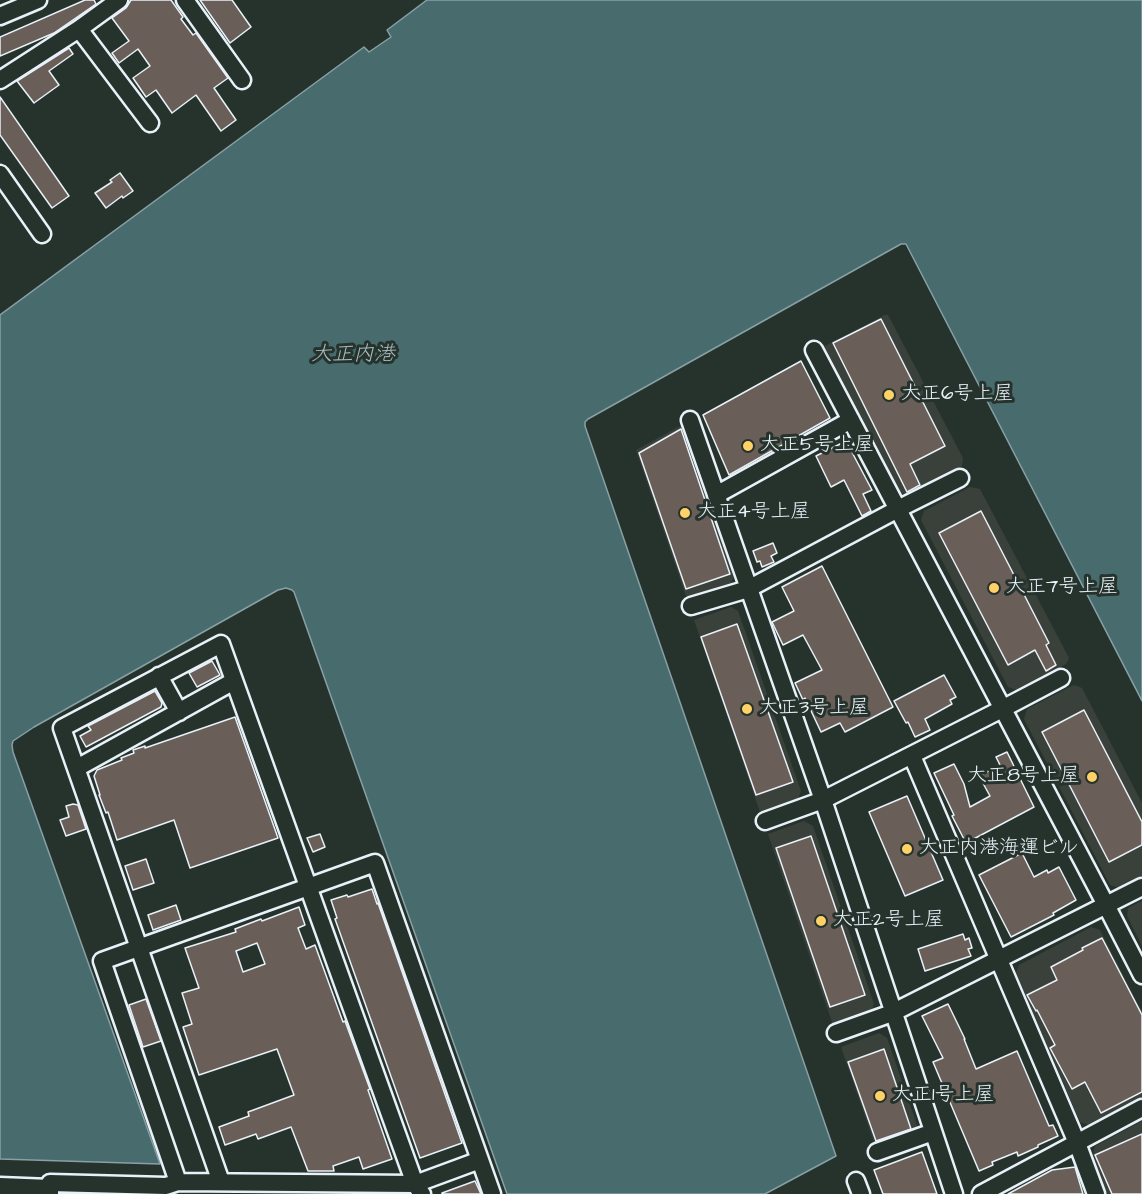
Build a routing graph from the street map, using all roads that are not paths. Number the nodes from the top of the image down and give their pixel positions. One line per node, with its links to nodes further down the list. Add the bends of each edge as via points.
1 (38, 0): 4 (street)
2 (119, 0): 5 (street)
3 (184, 0): 7 (street)
4 (0, 16)
5 (79, 29): 6 (street); 8 (street)
6 (0, 80)
7 (242, 80)
8 (150, 123)
9 (0, 174): 10 (street)
10 (42, 234)
11 (814, 351): 13 (street)
12 (690, 420): 15 (street)
13 (850, 420): 15 (street); 16 (street)
14 (960, 478): 16 (street)
15 (716, 495): 17 (street)
16 (898, 509): 17 (street); 22 (street)
17 (748, 589): 18 (street); 26 (street)
18 (691, 606)
19 (159, 676): 21 (street, via 221,644); 23 (street); 25 (street, via 62,728)
20 (1061, 678): 22 (street)
21 (234, 681): 23 (street); 28 (street)
22 (1002, 709): 24 (street); 30 (street)
23 (179, 712): 25 (street)
24 (912, 756): 26 (street); 32 (street)
25 (77, 768): 31 (street)
26 (823, 800): 27 (street); 34 (street)
27 (765, 821)
28 (309, 887): 31 (street); 40 (street, via 375,863); 44 (street)
29 (1142, 887): 30 (street)
30 (1107, 905): 32 (street); 33 (street)
31 (139, 948): 41 (street, via 102,961); 43 (street)
32 (998, 960): 34 (street); 38 (street)
33 (1142, 975)
34 (892, 1013): 35 (street); 37 (street)
35 (836, 1033)
36 (1142, 1108): 38 (street)
37 (933, 1132): 39 (street); 47 (street)
38 (1077, 1143): 48 (street); 49 (street)
39 (877, 1152)
40 (480, 1160): 44 (street); 46 (street)
41 (178, 1182): 43 (street); 45 (street, via 166,1186 50,1183)
42 (0, 1186): 45 (street)
43 (212, 1186): 44 (street)
44 (419, 1189)
45 (50, 1191)
46 (492, 1194)
47 (954, 1194)
48 (981, 1194)
49 (1096, 1194)

